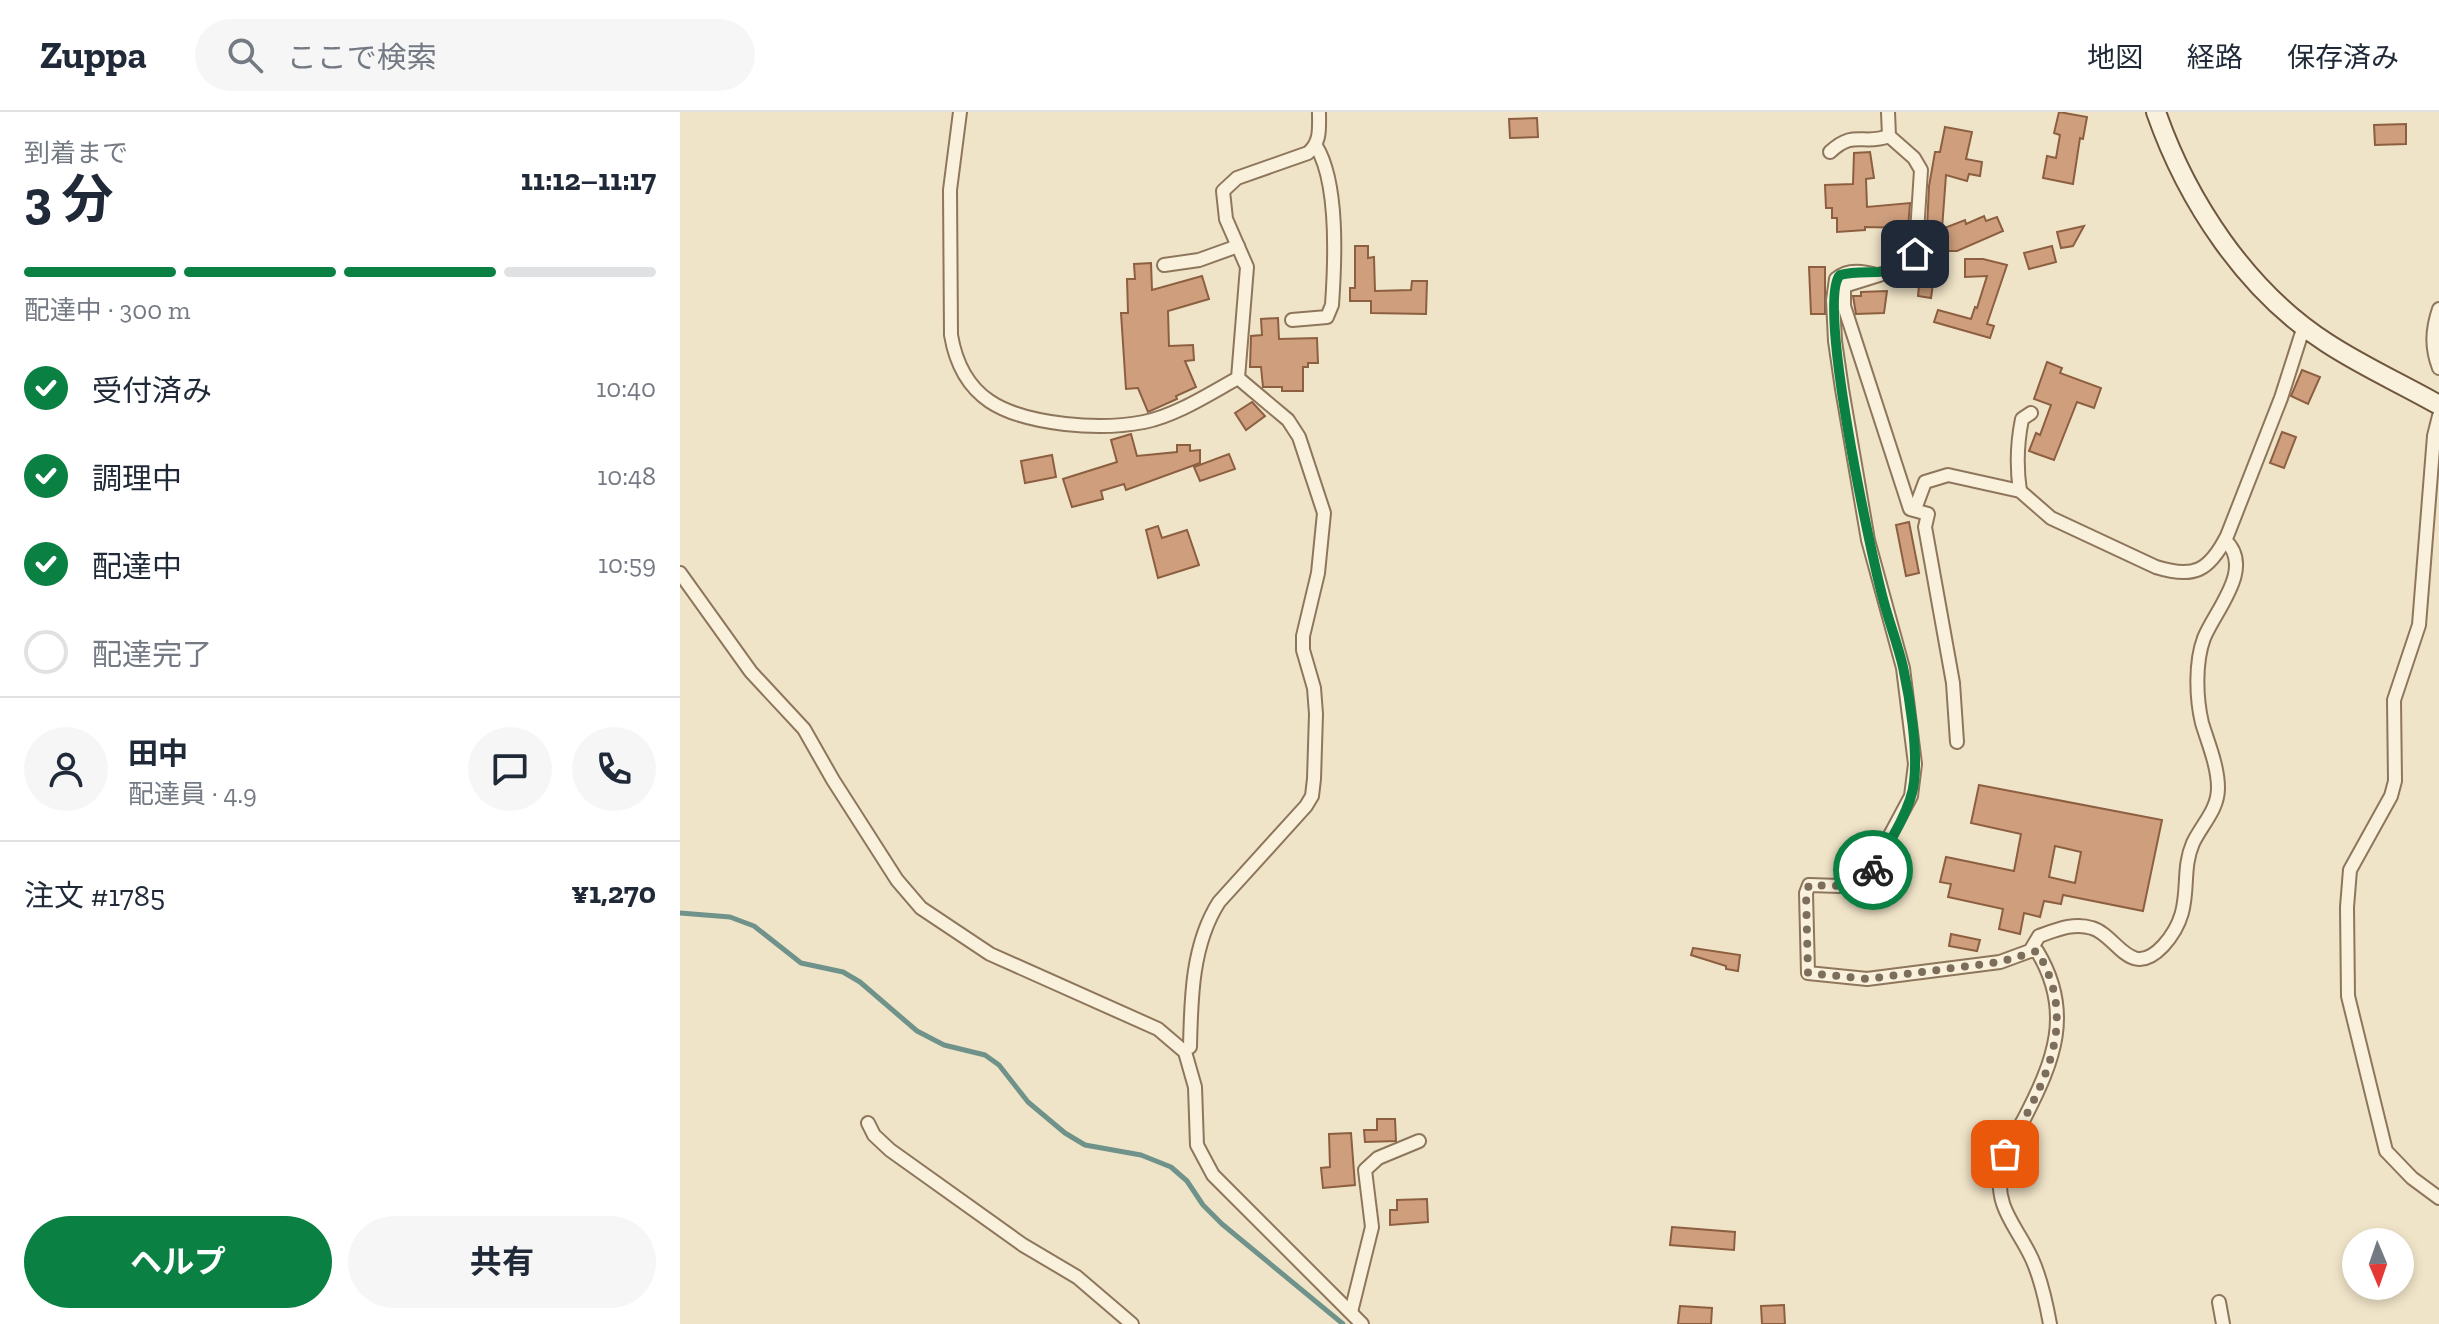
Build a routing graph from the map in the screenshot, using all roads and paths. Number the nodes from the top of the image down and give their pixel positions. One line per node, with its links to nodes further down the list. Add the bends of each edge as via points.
1 (960, 112): 15 (street, via 950,190 951,335 955,358 979,393 997,408 1027,419 1103,426 1182,409)
2 (1319, 112): 6 (street)
3 (1888, 112): 5 (street)
4 (2156, 112): 13 (street, via 2169,150 2214,228 2270,297)
5 (1889, 136): 7 (street, via 1846,139); 10 (street, via 1921,170 1916,248 1905,265)
6 (1316, 146): 8 (street, via 1227,184 1226,219); 12 (street, via 1335,228 1332,305 1327,317)
7 (1830, 152)
8 (1238, 246): 9 (street); 15 (street, via 1247,277)
9 (1164, 265)
10 (1876, 275): 20 (street, via 1844,288 1844,306 1910,509); 24 (street, via 1863,271 1836,279 1835,341 1868,540 1903,668 1914,785 1866,880 1809,885 1808,973 1867,979 2000,962)
11 (2439, 309): 14 (street, via 2432,338)
12 (1292, 320)
13 (2304, 326): 16 (street); 21 (street)
14 (2439, 368)
15 (1238, 378): 25 (street, via 1288,420 1299,437 1324,513 1318,573 1303,636 1314,688 1314,779 1306,806 1209,918 1197,962)
16 (2439, 405)
17 (2031, 413): 19 (street, via 2022,419 2017,442)
18 (2439, 416): 28 (street, via 2419,625 2394,700 2395,781 2350,870 2347,907 2348,996 2386,1151)
19 (2020, 491): 20 (street, via 1937,476 1925,482); 21 (street, via 2051,518 2175,573 2204,567 2218,556)
20 (1915, 509): 23 (street, via 1928,514 1925,527 1953,683)
21 (2225, 540): 24 (street, via 2236,554 2236,572 2207,631 2199,664 2199,708 2218,788 2215,808 2192,845 2188,893 2178,923 2163,946 2148,956 2126,955 2101,931 2085,926 2039,936)
22 (680, 573): 30 (street, via 751,672 804,729 897,880 921,908 990,954 1158,1029 1185,1052 1204,1161)
23 (1957, 742)
24 (2030, 951): 33 (street, via 2037,951 2049,976 2058,1033 2044,1081 2005,1154 1999,1183 2001,1204 2032,1258)
25 (1190, 1047)
26 (868, 1123): 31 (street, via 890,1150 1077,1277)
27 (1419, 1141): 30 (street, via 1378,1158 1365,1170 1372,1227)
28 (2439, 1198)
29 (2219, 1302): 34 (street)
30 (1351, 1312): 32 (street)
31 (1132, 1324)
32 (1362, 1324)
33 (2050, 1324)
34 (2223, 1324)

